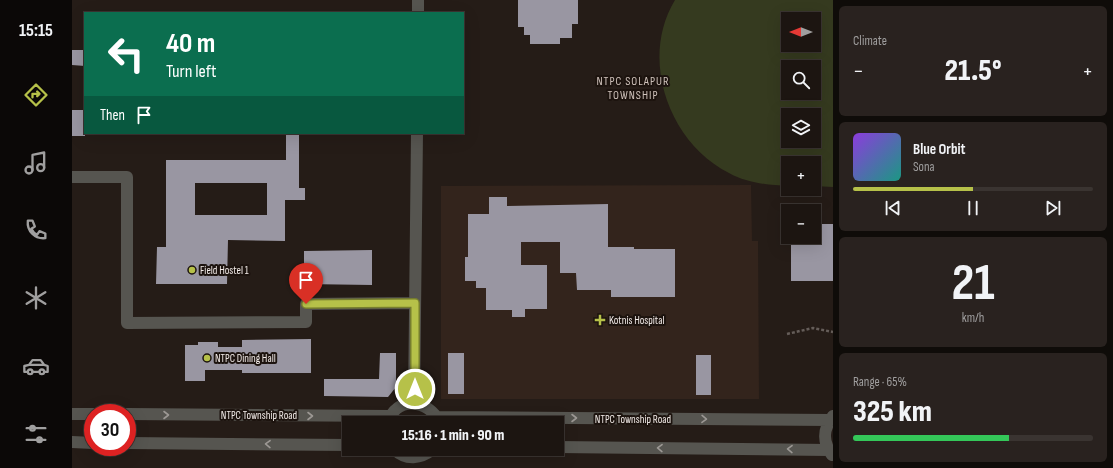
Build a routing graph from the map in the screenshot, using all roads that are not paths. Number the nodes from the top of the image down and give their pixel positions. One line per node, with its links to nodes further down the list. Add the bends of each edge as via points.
1 (418, 0): 2 (street)
2 (418, 12)
3 (417, 134): 5 (street)
4 (72, 177): 5 (street, via 127,177 127,323 306,322 306,304)
5 (415, 303): 6 (street)
6 (414, 403): 10 (street, NTPC Township Road, via 402,405); 11 (street, NTPC Township Road, via 429,408)
7 (72, 414): 8 (street)
8 (84, 414)
9 (136, 414): 13 (street, NTPC Township Road, one-way to 13)
10 (392, 416)
11 (435, 416)
12 (831, 418): 14 (street, NTPC Township Road, one-way to 12); 20 (street, via 825,432 825,441)
13 (342, 419)
14 (564, 419)
15 (72, 442): 16 (street)
16 (84, 443)
17 (136, 443): 18 (street, one-way to 17)
18 (342, 445)
19 (564, 447): 20 (street, one-way to 19)
20 (831, 453)
21 (403, 456): 23 (street)
22 (424, 456): 23 (street)
23 (413, 463)

